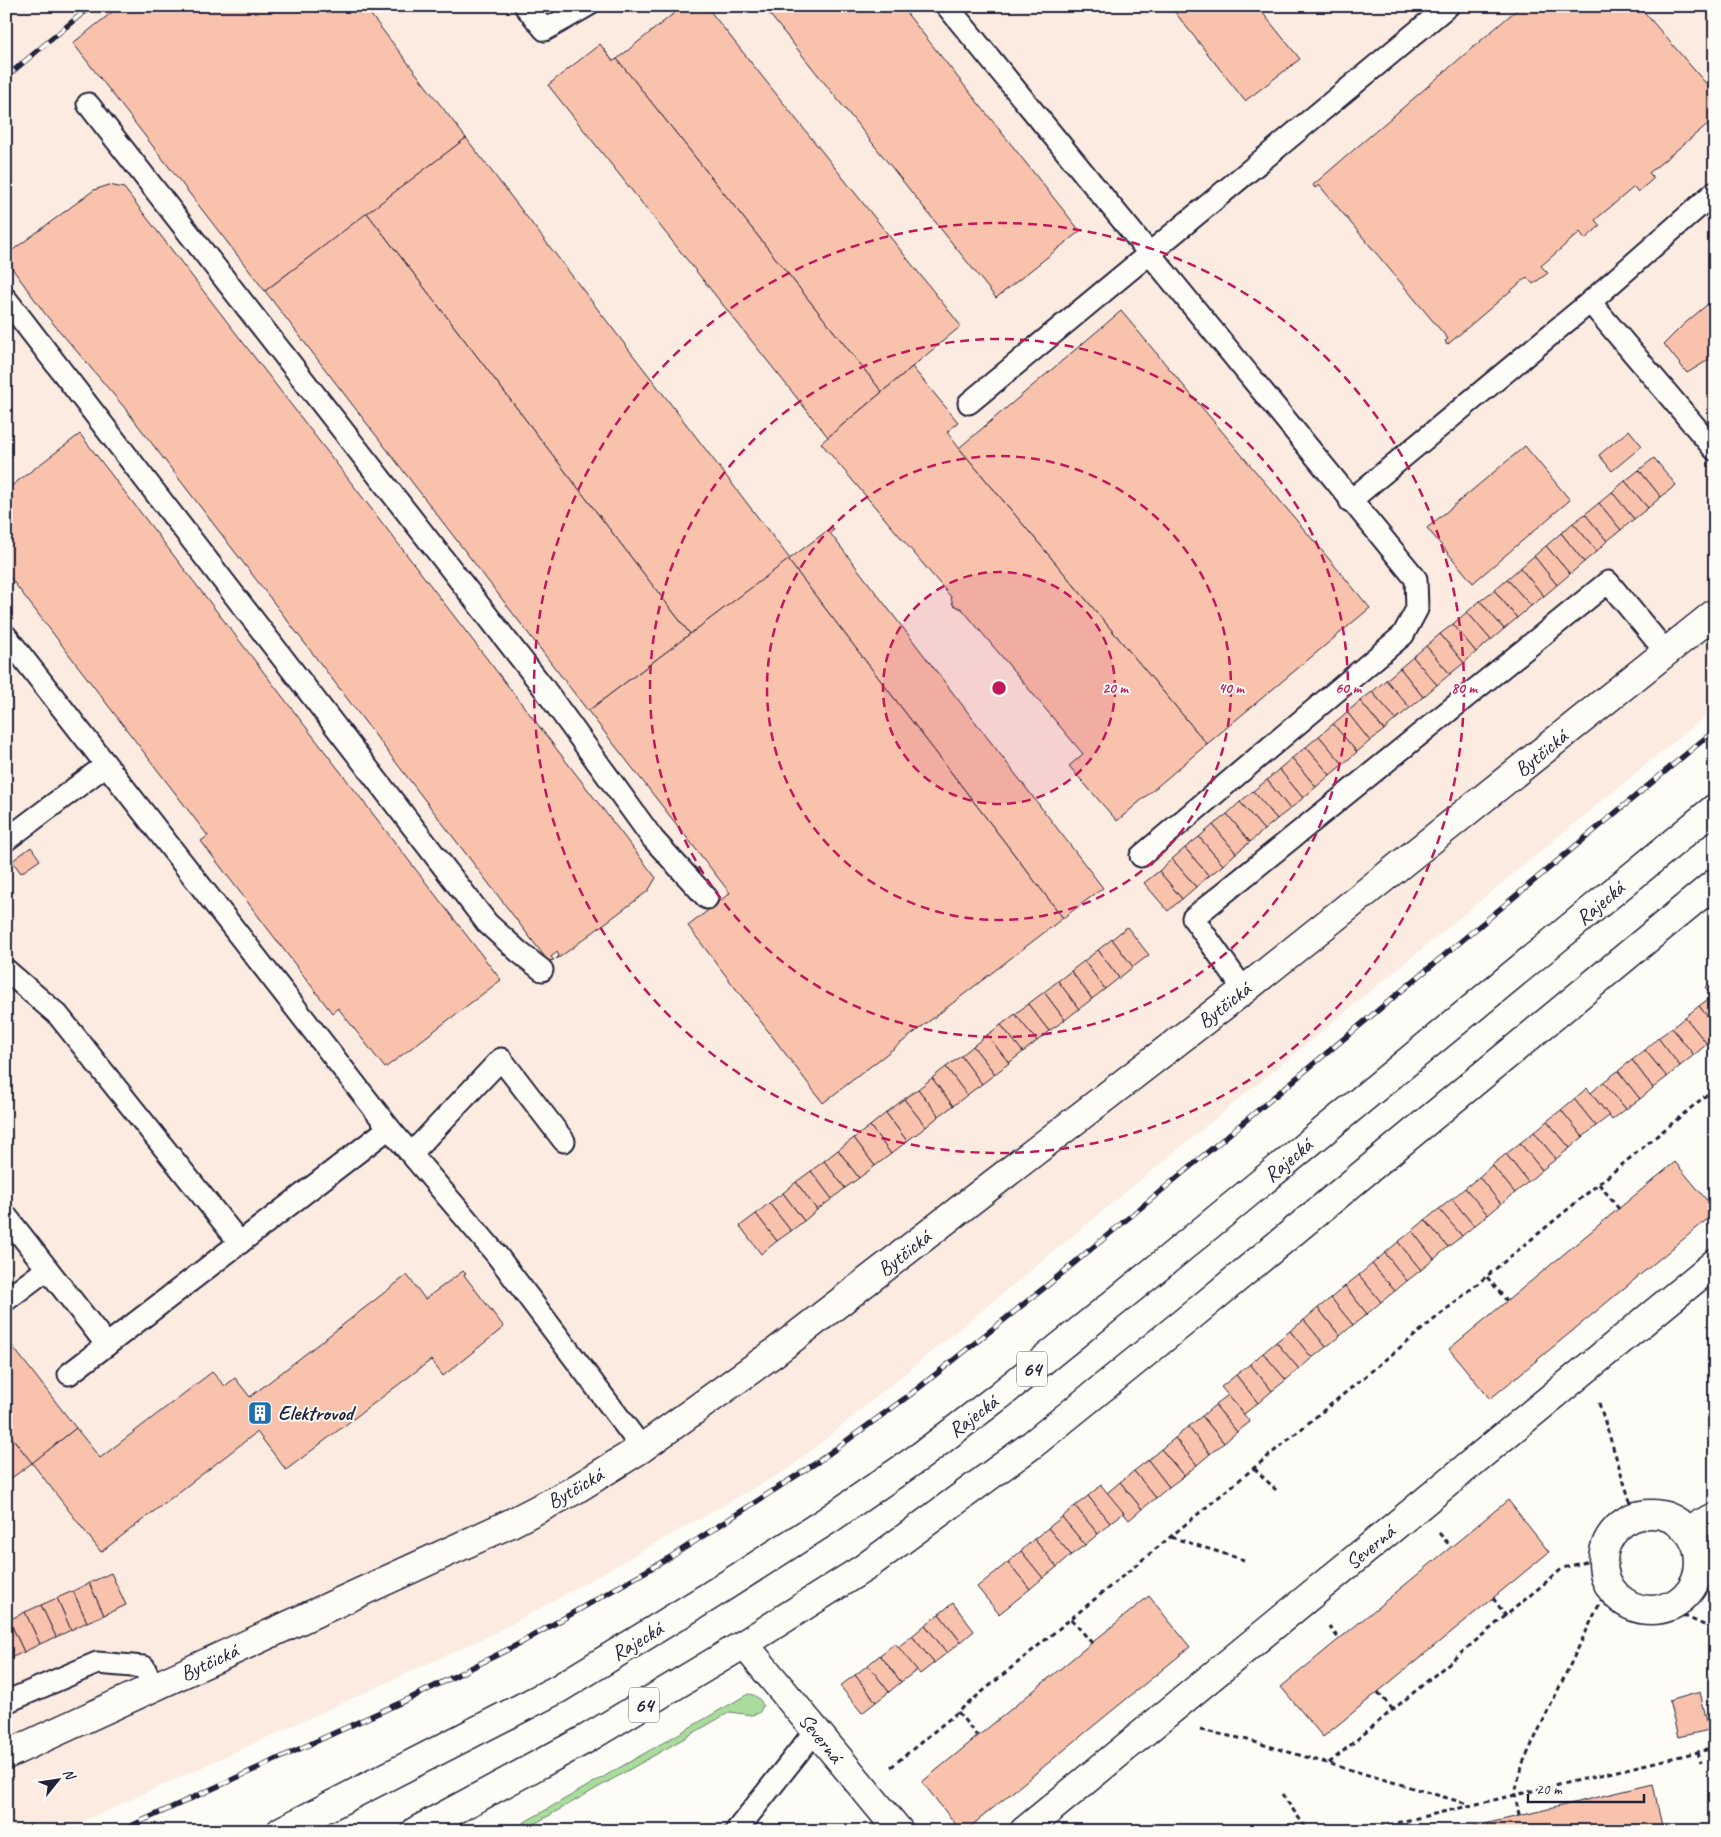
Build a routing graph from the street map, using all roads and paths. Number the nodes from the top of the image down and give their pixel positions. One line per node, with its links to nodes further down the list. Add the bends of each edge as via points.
1 (525, 6): 2 (lane, via 545,30)
2 (587, 6)
3 (947, 6): 7 (lane)
4 (1448, 6): 7 (lane)
5 (88, 104): 21 (lane, via 542,687 654,839)
6 (1715, 192): 9 (lane)
7 (1149, 255): 10 (lane); 12 (lane)
8 (6, 299): 23 (lane, via 487,923)
9 (1590, 302): 11 (lane); 12 (lane)
10 (969, 403)
11 (1715, 450)
12 (1350, 500): 19 (lane, via 1416,579 1417,609 1403,635)
13 (1715, 613): 15 (street, Bytčická)
14 (6, 636): 16 (lane)
15 (1666, 652): 24 (street, Bytčická); 24 (lane, via 1608,582 1600,588 1193,918)
16 (106, 765): 18 (lane); 26 (lane)
17 (1715, 808): 78 (street, Rajecká / 64, via 1146,1277 922,1455 828,1520 558,1689)
18 (6, 840)
19 (1141, 856)
20 (1715, 883): 57 (street, 64, via 1196,1313 1032,1444 864,1568)
21 (707, 898)
22 (6, 970): 32 (lane, via 58,1015)
23 (542, 970)
24 (1244, 990): 41 (street, Bytčická, via 774,1352)
25 (1715, 1088): 29 (path)
26 (389, 1128): 28 (lane); 32 (lane)
27 (564, 1141): 28 (lane, via 501,1059)
28 (411, 1154): 41 (lane, via 496,1254)
29 (1599, 1184): 30 (path); 35 (path)
30 (1619, 1209)
31 (6, 1216): 34 (lane)
32 (240, 1243): 38 (lane)
33 (1715, 1262): 39 (street, Severná)
34 (47, 1268): 36 (lane); 38 (lane)
35 (1486, 1277): 37 (path); 42 (path)
36 (6, 1300)
37 (1507, 1301)
38 (107, 1345): 40 (lane)
39 (1588, 1367): 44 (path); 63 (street, Severná)
40 (69, 1374)
41 (642, 1448): 58 (street, Bytčická, via 572,1491 509,1524)
42 (1254, 1468): 43 (path); 47 (path)
43 (1276, 1490)
44 (1635, 1517): 46 (street, via 1663,1516); 48 (street, via 1614,1533)
45 (1715, 1517): 46 (street)
46 (1687, 1530): 52 (street, via 1696,1544 1698,1574 1681,1600)
47 (1171, 1537): 49 (path); 54 (path)
48 (1604, 1557): 50 (street); 53 (path, via 1563,1568)
49 (1244, 1560)
50 (1608, 1584): 52 (street, via 1616,1595 1640,1609); 73 (path, via 1521,1767)
51 (1493, 1598): 53 (path)
52 (1667, 1608): 55 (path)
53 (1506, 1616): 61 (path)
54 (1071, 1619): 56 (path); 62 (path)
55 (1715, 1630)
56 (1092, 1643)
57 (744, 1644): 64 (street, Severná); 79 (street, 64, via 586,1739)
58 (153, 1687): 60 (lane, via 144,1667 97,1663); 68 (street, Bytčická)
59 (1378, 1692): 61 (path)
60 (6, 1702)
61 (1393, 1710): 69 (path)
62 (958, 1712): 65 (path); 71 (path)
63 (1157, 1722): 69 (path, via 1244,1739); 82 (street, Severná)
64 (816, 1730): 71 (street, Severná); 80 (lane)
65 (978, 1736)
66 (1715, 1748): 67 (path)
67 (1698, 1752): 70 (path); 73 (path)
68 (6, 1755)
69 (1329, 1763): 74 (path)
70 (1701, 1763)
71 (864, 1790): 81 (street, Severná)
72 (1282, 1794): 83 (path)
73 (1515, 1794): 74 (path); 77 (path)
74 (1471, 1805): 84 (path)
75 (1715, 1811): 76 (path)
76 (1712, 1815)
77 (1519, 1816)
78 (281, 1831)
79 (416, 1831)
80 (736, 1831)
81 (899, 1831)
82 (1024, 1831)
83 (1308, 1831)
84 (1362, 1831)

